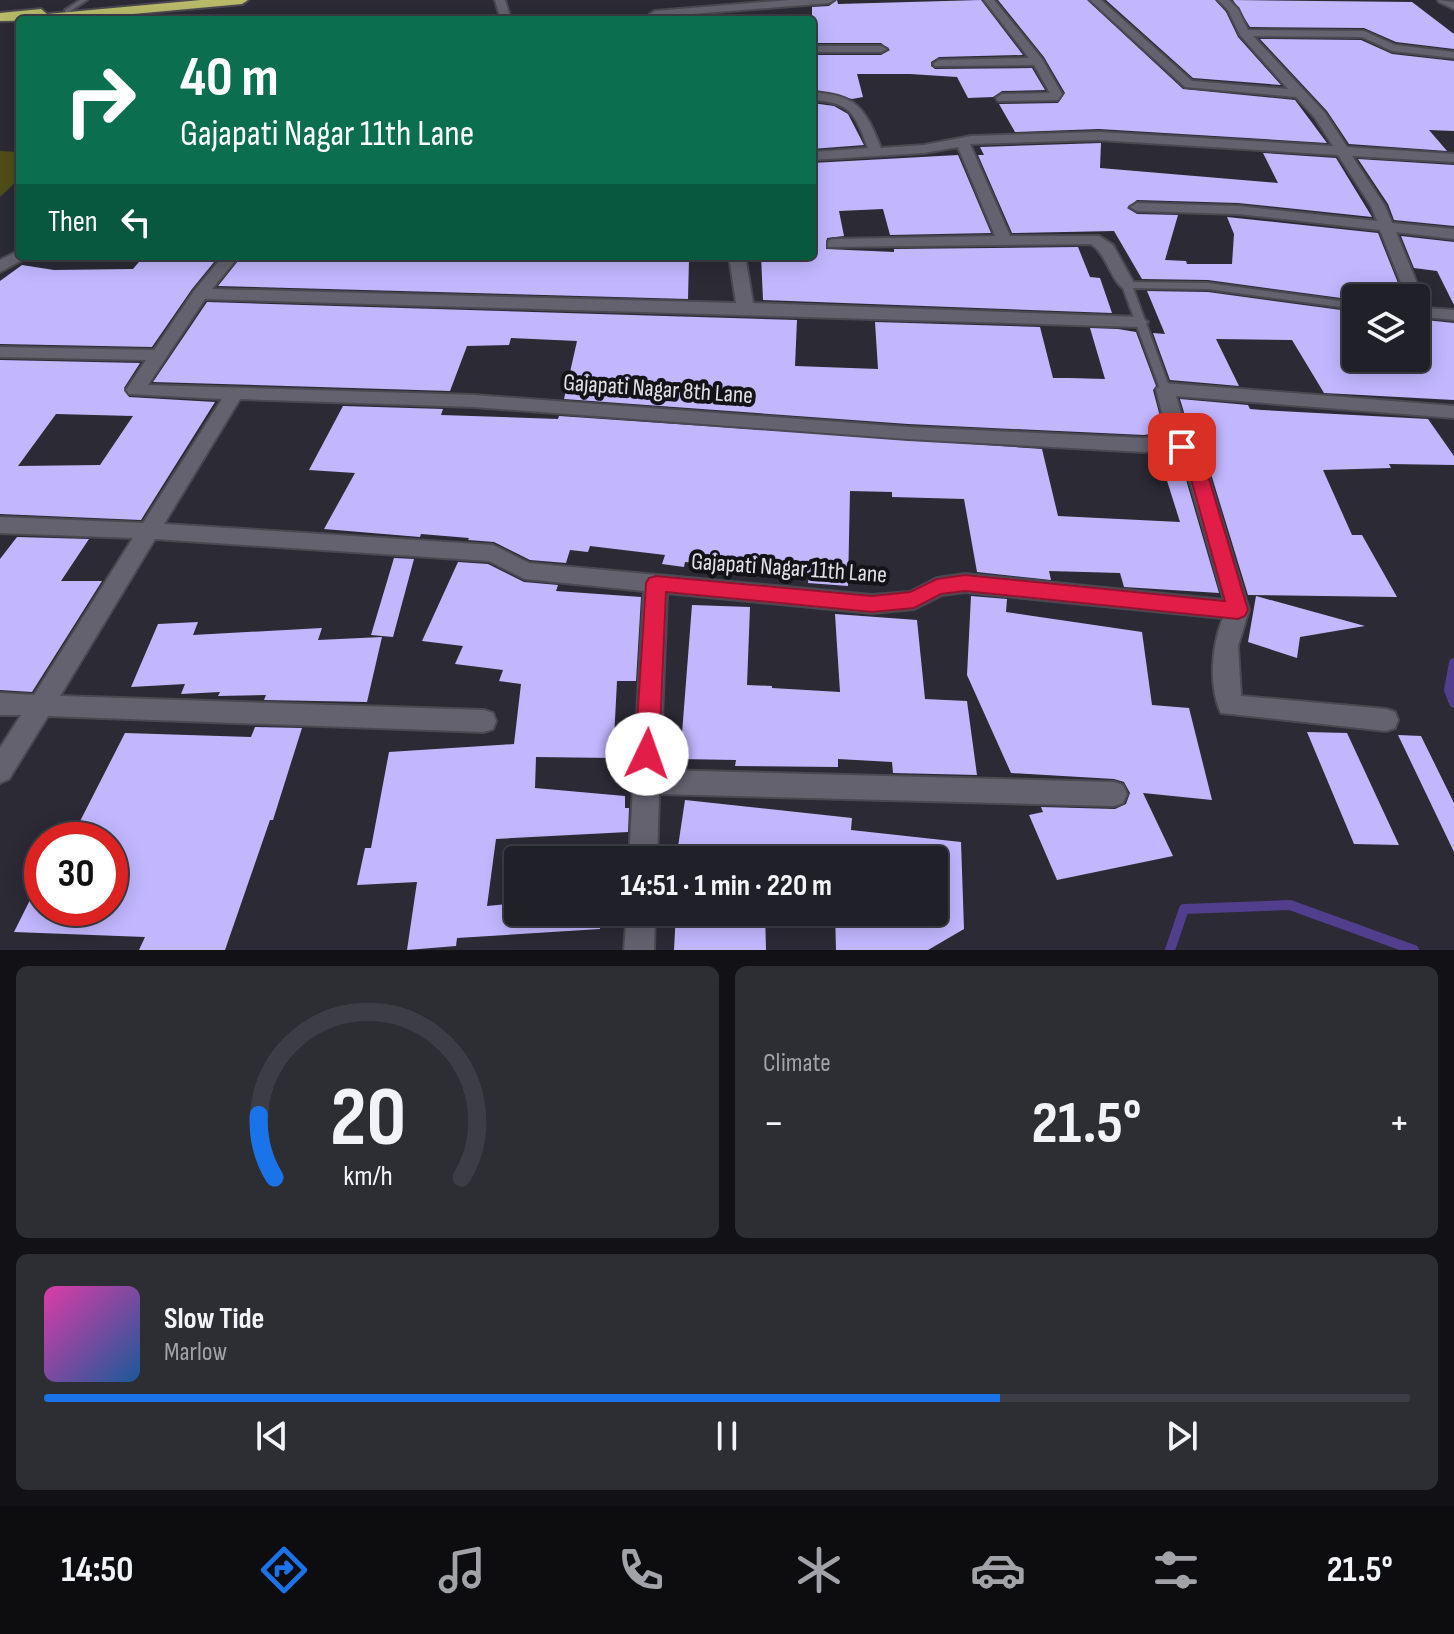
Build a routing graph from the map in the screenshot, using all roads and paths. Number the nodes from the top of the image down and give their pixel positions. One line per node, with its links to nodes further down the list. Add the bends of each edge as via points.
1 (84, 0): 12 (lane)
2 (181, 0): 11 (highway)
3 (242, 0): 11 (highway)
4 (829, 0): 9 (street)
5 (989, 0): 21 (street)
6 (1095, 0): 23 (street, via 1189,84)
7 (1223, 0): 17 (street)
8 (1443, 0): 10 (street)
9 (766, 5): 13 (street); 16 (street)
10 (1454, 6)
11 (119, 8): 12 (highway); 15 (highway)
12 (67, 11): 14 (highway)
13 (655, 14)
14 (30, 16)
15 (55, 16)
16 (767, 16)
17 (1244, 33): 20 (street, via 1364,34 1392,48); 23 (street)
18 (816, 49): 19 (street)
19 (881, 49)
20 (1454, 55)
21 (1038, 61): 22 (street); 25 (street, via 1054,97)
22 (939, 64)
23 (1300, 94): 27 (street)
24 (816, 96): 28 (street, via 857,107)
25 (1002, 98)
26 (962, 141): 27 (street, via 1099,136); 28 (street); 34 (street)
27 (1339, 149): 30 (street); 32 (street)
28 (876, 153): 29 (street)
29 (816, 156)
30 (1454, 158)
31 (1137, 207): 32 (street, via 1238,210)
32 (1388, 228): 33 (street); 38 (street)
33 (1454, 234)
34 (1004, 240): 35 (street); 39 (street, via 1098,240 1108,248)
35 (833, 244)
36 (228, 260): 40 (street)
37 (738, 260): 42 (street)
38 (1409, 284)
39 (1127, 285): 41 (lane, via 1208,286); 45 (lane)
40 (200, 294): 42 (street); 47 (street)
41 (1342, 304)
42 (745, 308): 45 (street)
43 (1430, 309): 44 (street)
44 (1454, 315)
45 (1140, 322): 48 (lane)
46 (0, 352): 47 (street)
47 (158, 355): 49 (street, Gajapati Nagar 8th Lane, via 135,390)
48 (1165, 389): 50 (street); 51 (street, via 1176,424)
49 (235, 393): 51 (street, Gajapati Nagar 8th Lane, via 474,401 1097,442 1155,444); 53 (street)
50 (1454, 412)
51 (1173, 436): 55 (street, via 1195,465)
52 (0, 525): 53 (street, Gajapati Nagar 11th Lane)
53 (150, 532): 54 (street, Gajapati Nagar 11th Lane, via 493,553 525,571); 57 (street)
54 (656, 583): 55 (street, Gajapati Nagar 11th Lane, via 872,604 914,600 937,587 965,583); 61 (street)
55 (1238, 610): 58 (street, via 1226,636 1223,664 1230,706)
56 (0, 704): 57 (street)
57 (41, 705): 59 (street); 60 (street)
58 (1386, 720)
59 (484, 721)
60 (0, 771)
61 (645, 782): 62 (street); 63 (street)
62 (1114, 794)
63 (643, 846)
64 (640, 926): 65 (street)
65 (639, 950)

